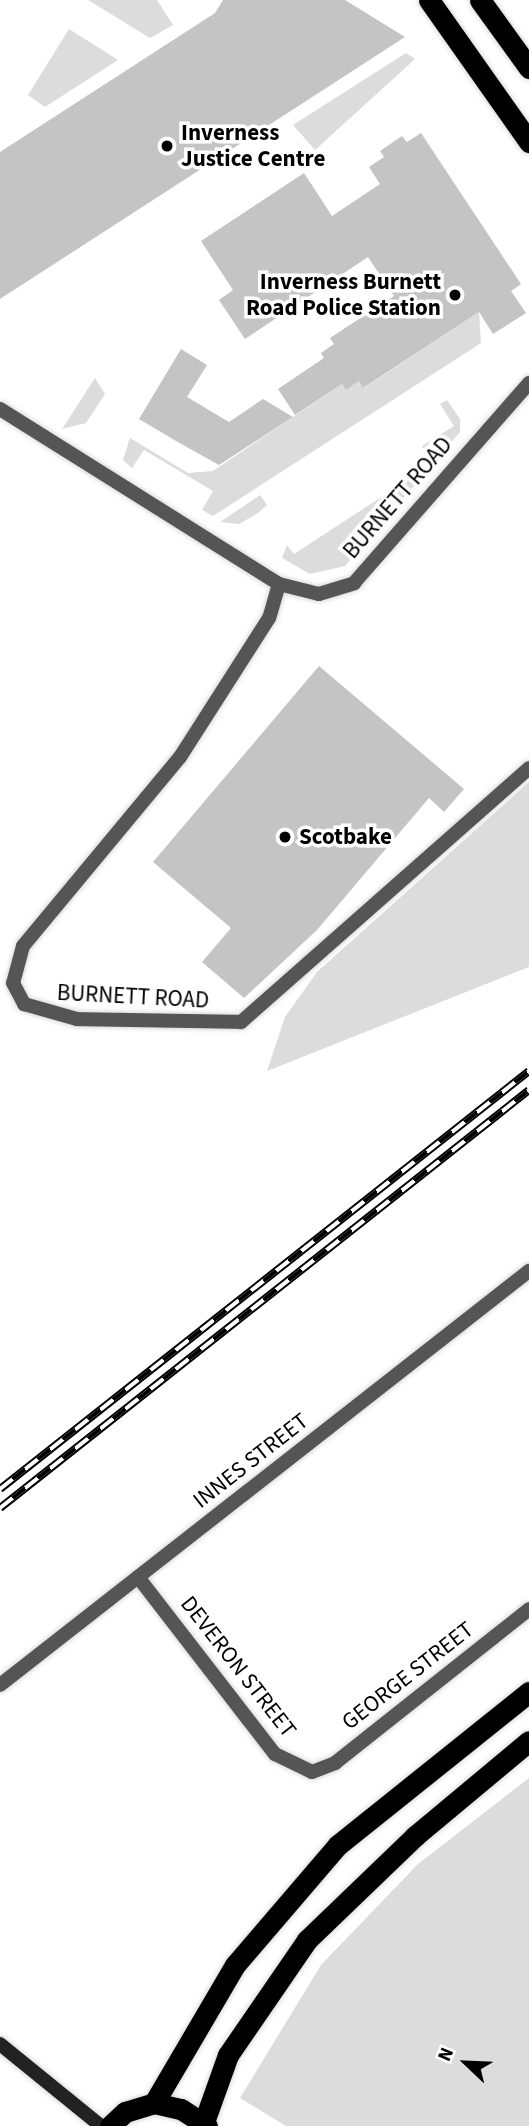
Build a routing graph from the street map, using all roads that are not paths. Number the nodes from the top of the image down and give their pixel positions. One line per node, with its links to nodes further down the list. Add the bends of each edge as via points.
1 (429, 0): 4 (highway)
2 (480, 0): 3 (highway)
3 (529, 68)
4 (529, 142)
5 (529, 383): 7 (street, BURNETT ROAD, via 354,583 319,594)
6 (0, 409): 7 (street, BURNETT ROAD)
7 (279, 584): 8 (street, BURNETT ROAD, via 269,618 180,757 23,946 13,983 24,1004 77,1020 241,1022)
8 (529, 768)
9 (529, 1271): 10 (street, INNES STREET)
10 (138, 1577): 12 (street, INNES STREET); 15 (street, DEVERON STREET, via 275,1754)
11 (529, 1609): 15 (street, GEORGE STREET, via 335,1763)
12 (0, 1685)
13 (529, 1692): 17 (highway, via 338,1845 235,1965)
14 (529, 1741): 18 (highway, via 415,1836 307,1940 228,2055)
15 (312, 1772)
16 (0, 2044): 19 (street)
17 (154, 2103): 18 (highway); 20 (highway, via 125,2112)
18 (205, 2124)
19 (101, 2126)
20 (110, 2126)

